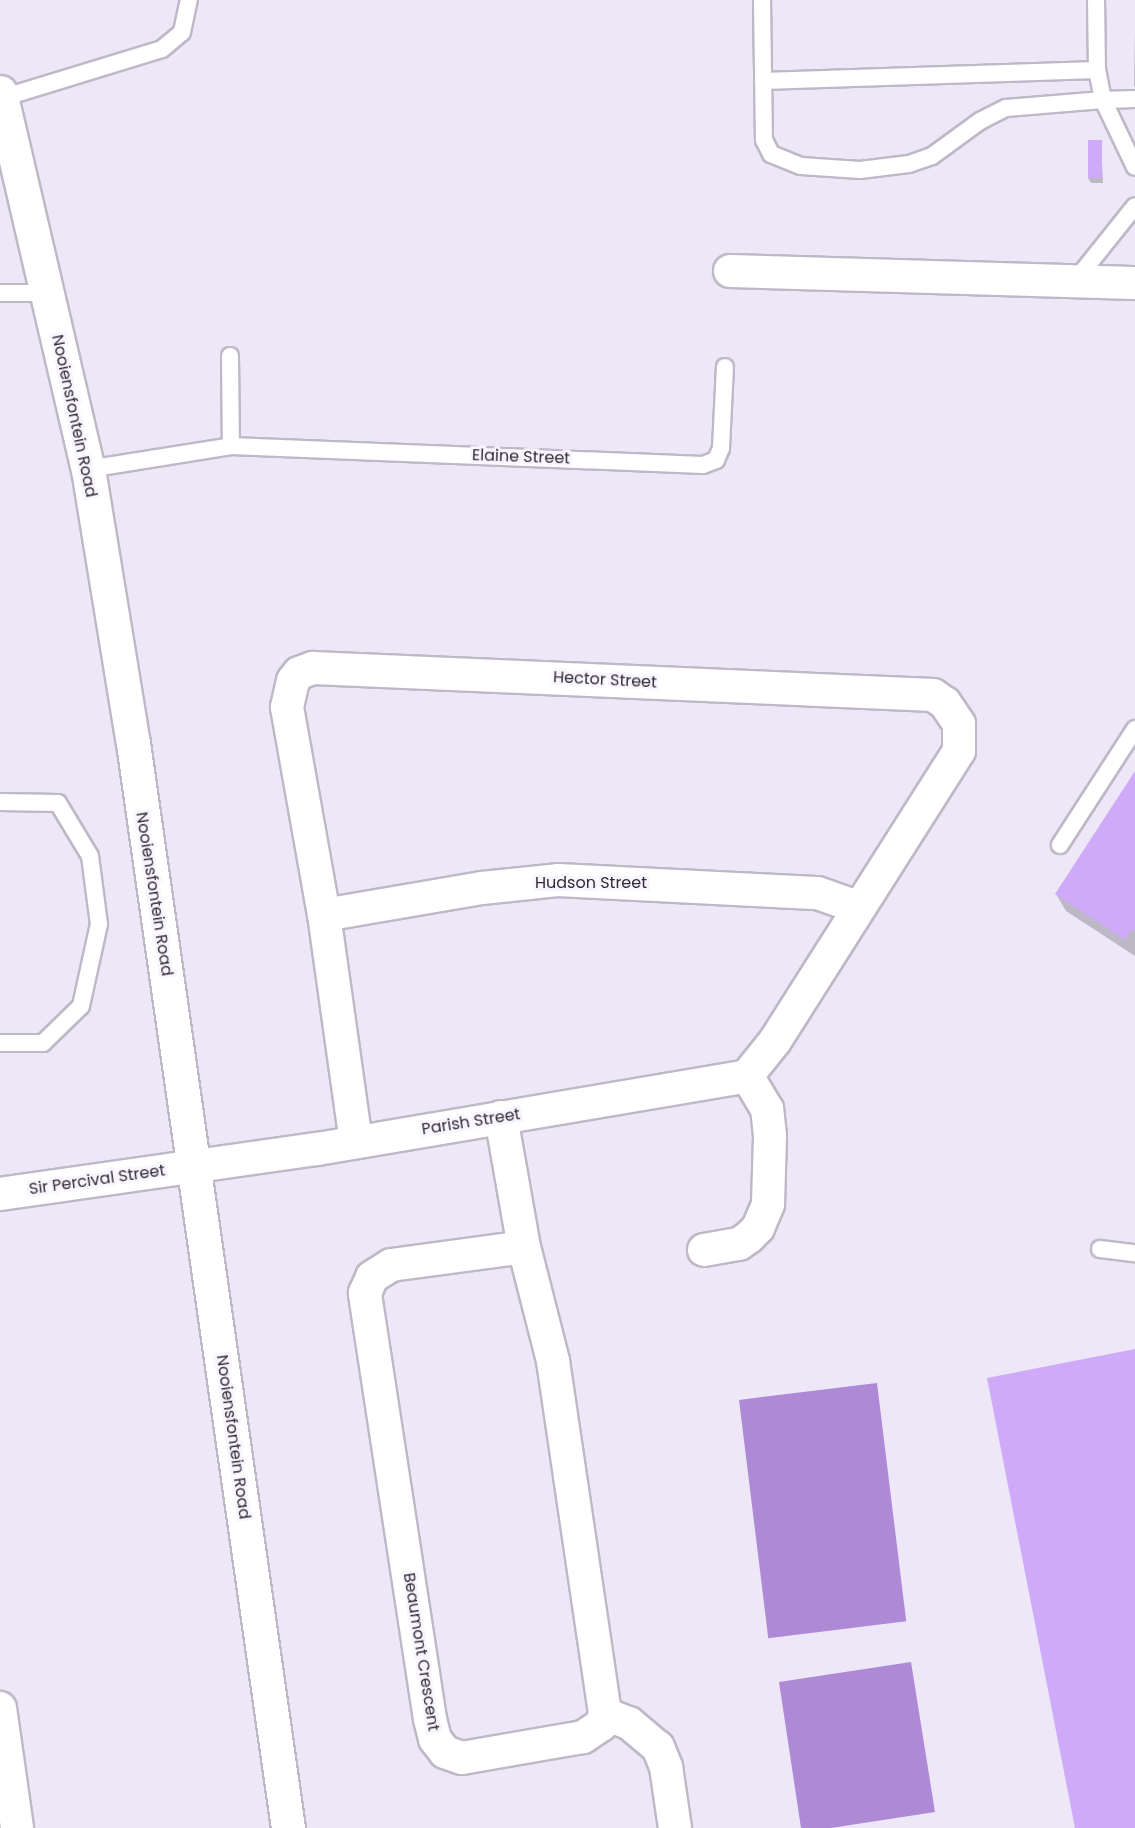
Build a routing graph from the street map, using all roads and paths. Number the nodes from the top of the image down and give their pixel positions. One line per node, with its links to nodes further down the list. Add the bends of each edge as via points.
1 (189, 0): 6 (lane, via 182,32 162,49)
2 (762, 0): 5 (lane)
3 (1096, 0): 4 (lane)
4 (1097, 70): 5 (lane); 7 (lane)
5 (763, 81): 7 (lane, via 764,140 771,154 801,166 860,170 909,164 932,156 980,121 1006,108)
6 (1, 96): 15 (street, Nooiensfontein Road)
7 (1103, 99): 8 (lane); 9 (lane)
8 (1135, 99)
9 (1135, 167)
10 (1135, 206): 12 (lane)
11 (730, 272): 12 (street)
12 (1075, 281): 13 (street)
13 (1135, 283)
14 (0, 293): 15 (lane)
15 (47, 293): 19 (street, Nooiensfontein Road)
16 (230, 356): 18 (lane)
17 (725, 367): 18 (lane, Elaine Street, via 722,448 716,460 703,465)
18 (231, 446): 19 (lane, Elaine Street)
19 (88, 469): 29 (street, Nooiensfontein Road, via 133,743 174,913 182,975 176,1046)
20 (1135, 729): 22 (lane)
21 (0, 802): 25 (lane, via 58,803 90,856 99,924 81,1006 43,1043)
22 (1060, 845)
23 (857, 907): 24 (street, Hudson Street, via 819,893 558,880 482,888); 24 (street, Hector Street, via 959,751 960,730 953,710 933,695 331,667 299,673 288,693); 26 (street, Hector Street, via 775,1041)
24 (324, 915): 28 (street, Hector Street)
25 (0, 1043)
26 (747, 1076): 27 (street, Parish Street); 33 (street, via 766,1109 770,1136 768,1204 762,1222 750,1237 738,1244)
27 (501, 1117): 28 (street, Parish Street); 31 (street)
28 (356, 1142): 29 (street, Parish Street)
29 (195, 1166): 30 (street, Sir Percival Street); 38 (street, Nooiensfontein Road)
30 (0, 1194)
31 (524, 1247): 36 (street, via 553,1360); 36 (street, Beaumont Crescent, via 391,1265 372,1277 365,1293 430,1719 435,1739 446,1752 462,1758 583,1737 601,1725)
32 (1100, 1249): 34 (lane)
33 (704, 1251)
34 (1135, 1253)
35 (0, 1708): 37 (street)
36 (605, 1714): 39 (street, via 628,1723 658,1747 666,1767)
37 (17, 1828)
38 (288, 1828)
39 (675, 1828)

